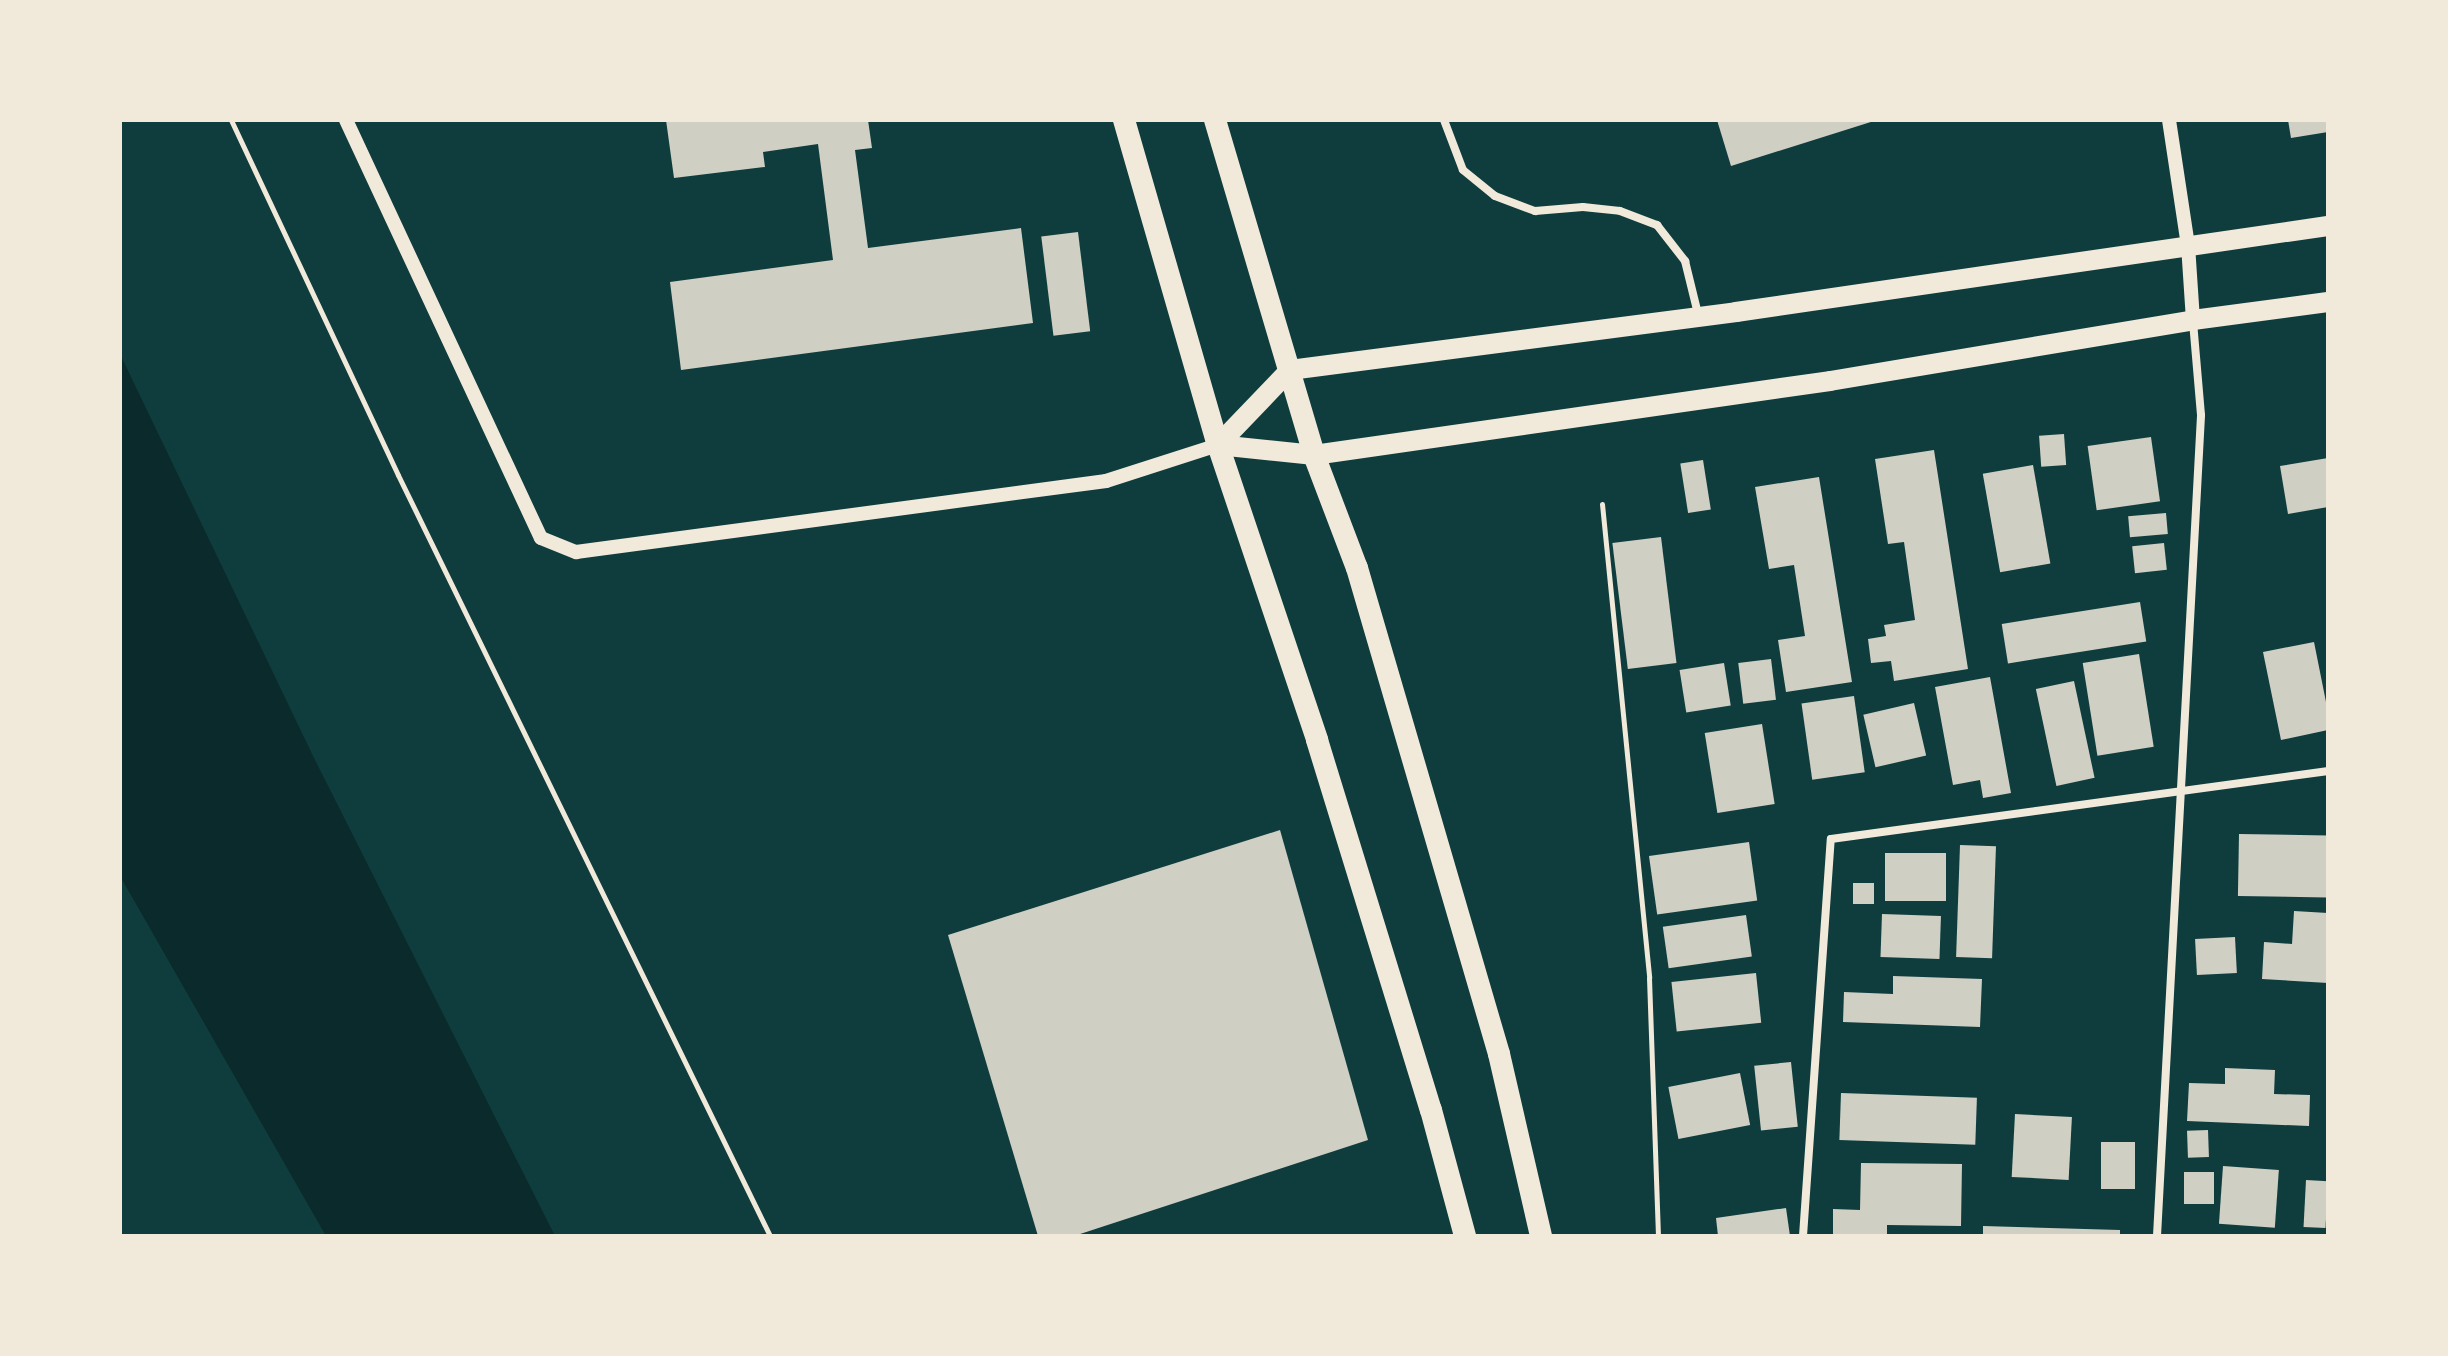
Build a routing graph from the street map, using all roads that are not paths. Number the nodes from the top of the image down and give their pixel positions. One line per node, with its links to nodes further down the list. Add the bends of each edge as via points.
1 (346, 120): 12 (street, via 541,538 576,552 1106,481)
2 (1124, 120): 12 (highway)
3 (1215, 120): 11 (highway)
4 (1444, 120): 9 (street, via 1463,170 1495,196 1535,211 1620,211 1657,225 1685,261)
5 (2169, 120): 7 (street)
6 (2328, 226): 7 (main road)
7 (2188, 245): 9 (main road); 10 (street)
8 (2328, 302): 10 (main road)
9 (1699, 315): 11 (main road)
10 (2193, 320): 13 (main road, via 1830,381); 15 (street, via 2201,415)
11 (1290, 370): 12 (main road); 13 (highway)
12 (1218, 445): 13 (main road); 16 (highway, via 1317,740)
13 (1314, 455): 17 (highway, via 1357,568 1499,1054)
14 (2328, 771): 15 (street)
15 (2181, 789): 18 (street, via 1831,839); 19 (street)
16 (1465, 1236)
17 (1541, 1236)
18 (1803, 1236)
19 (2157, 1236)

